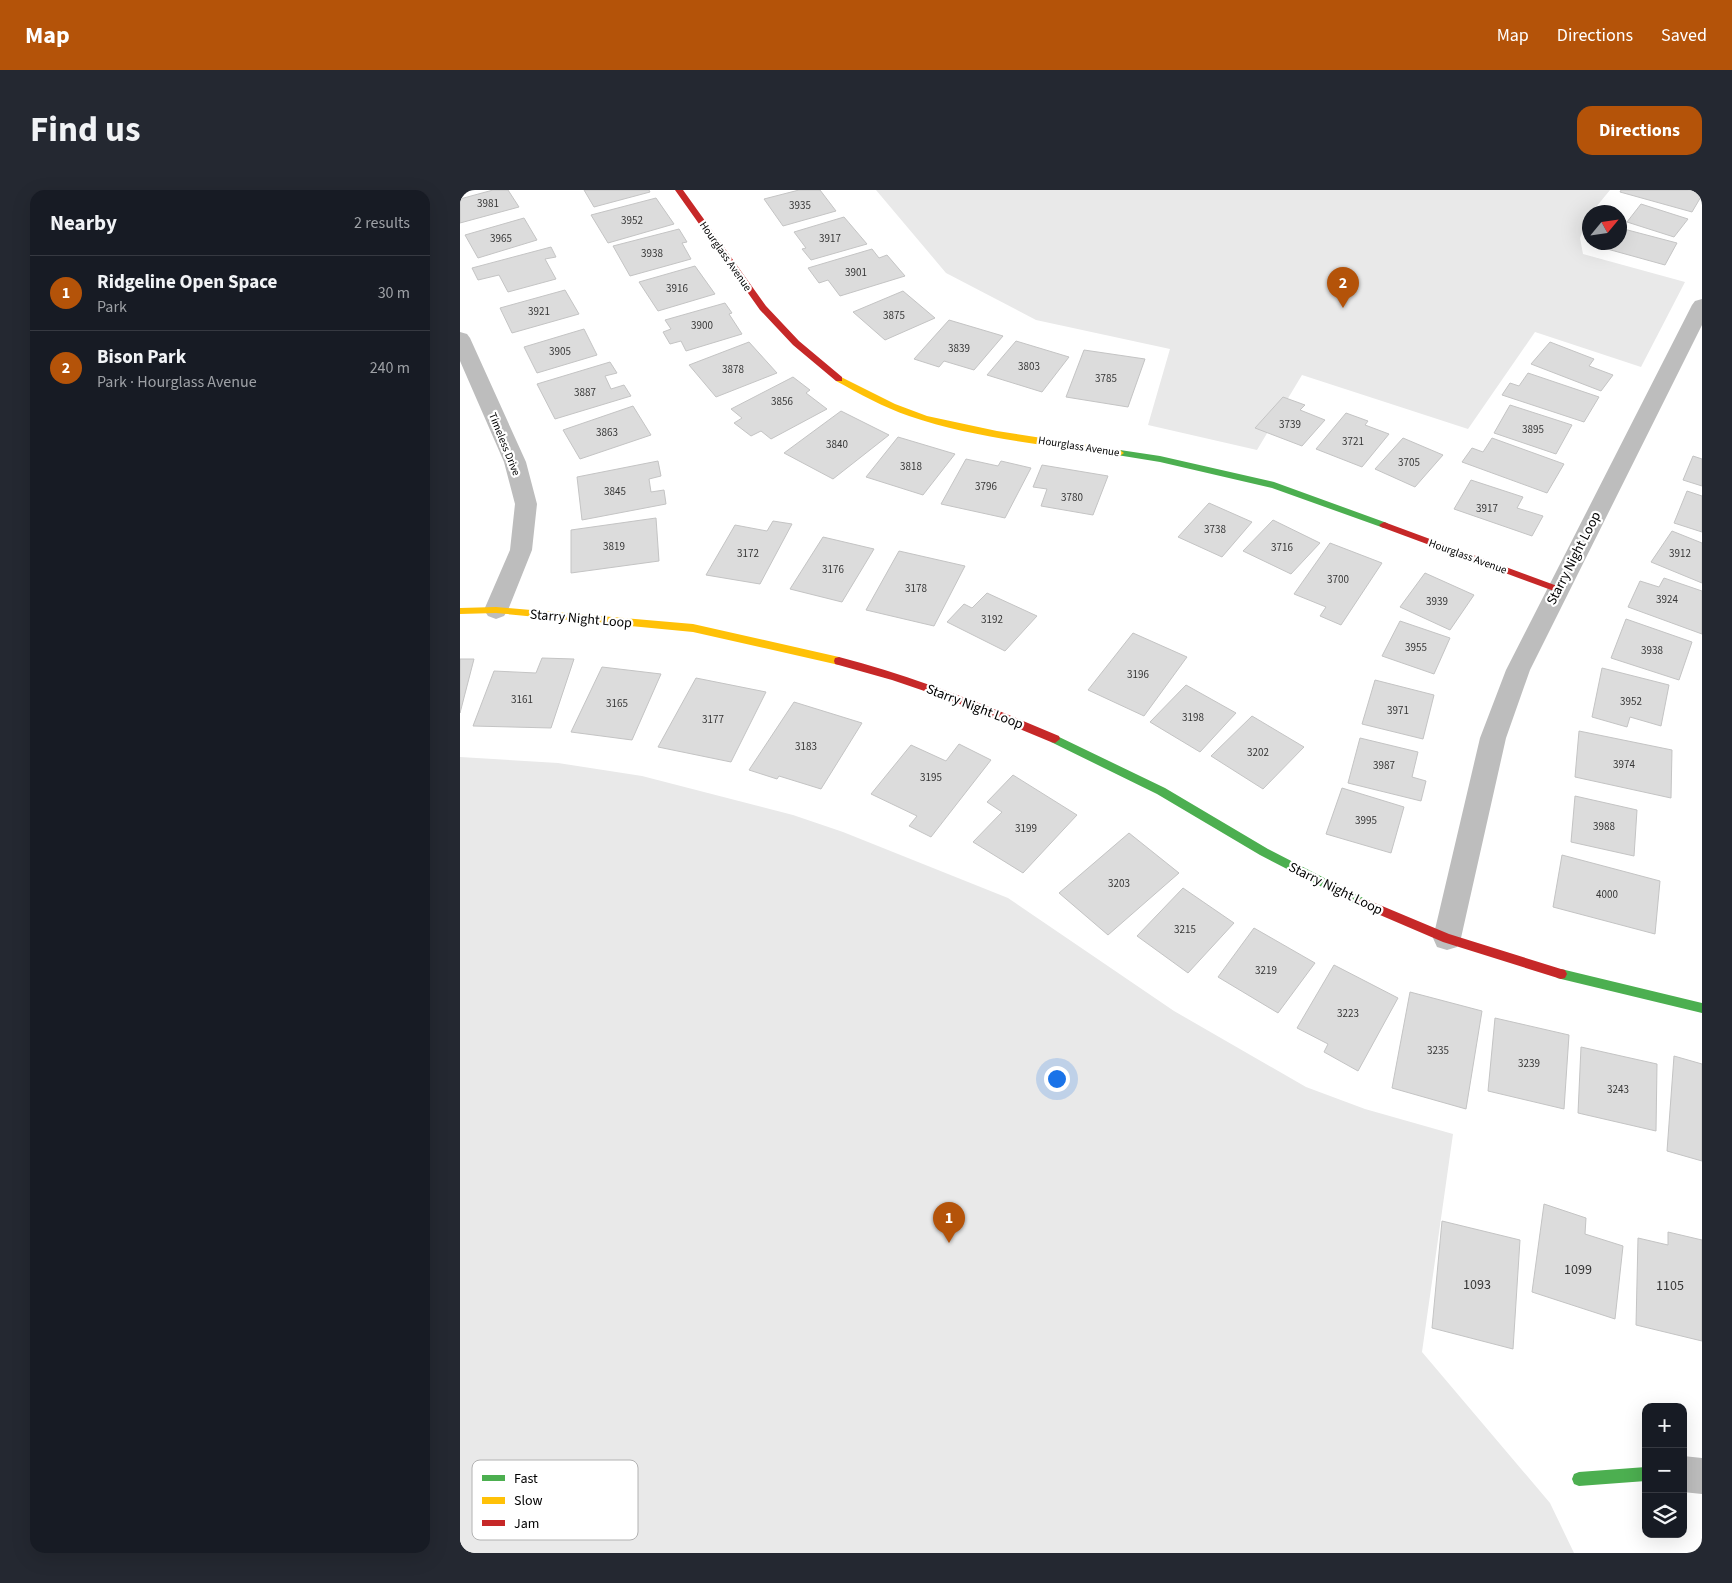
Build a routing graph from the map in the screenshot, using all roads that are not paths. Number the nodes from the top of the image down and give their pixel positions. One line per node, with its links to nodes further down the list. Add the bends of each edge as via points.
1 (679, 190): 5 (street, Hourglass Avenue, via 763,308 796,343 833,376 878,400 924,418 1160,459 1274,485)
2 (1702, 305): 3 (street, Starry Night Loop)
3 (1696, 332): 5 (street, Starry Night Loop)
4 (460, 338): 6 (street, Timeless Drive, via 515,462 526,504 520,550)
5 (1557, 589): 8 (street, Starry Night Loop, via 1518,670 1494,738)
6 (496, 610): 7 (street, Starry Night Loop); 8 (street, Starry Night Loop, via 693,628 878,670 981,706 1161,791 1264,852 1358,901)
7 (460, 611)
8 (1447, 938): 9 (street, Starry Night Loop, via 1559,974)
9 (1702, 1008)
10 (1642, 1474): 13 (street)
11 (1687, 1474): 12 (street)
12 (1702, 1476)
13 (1579, 1479)

